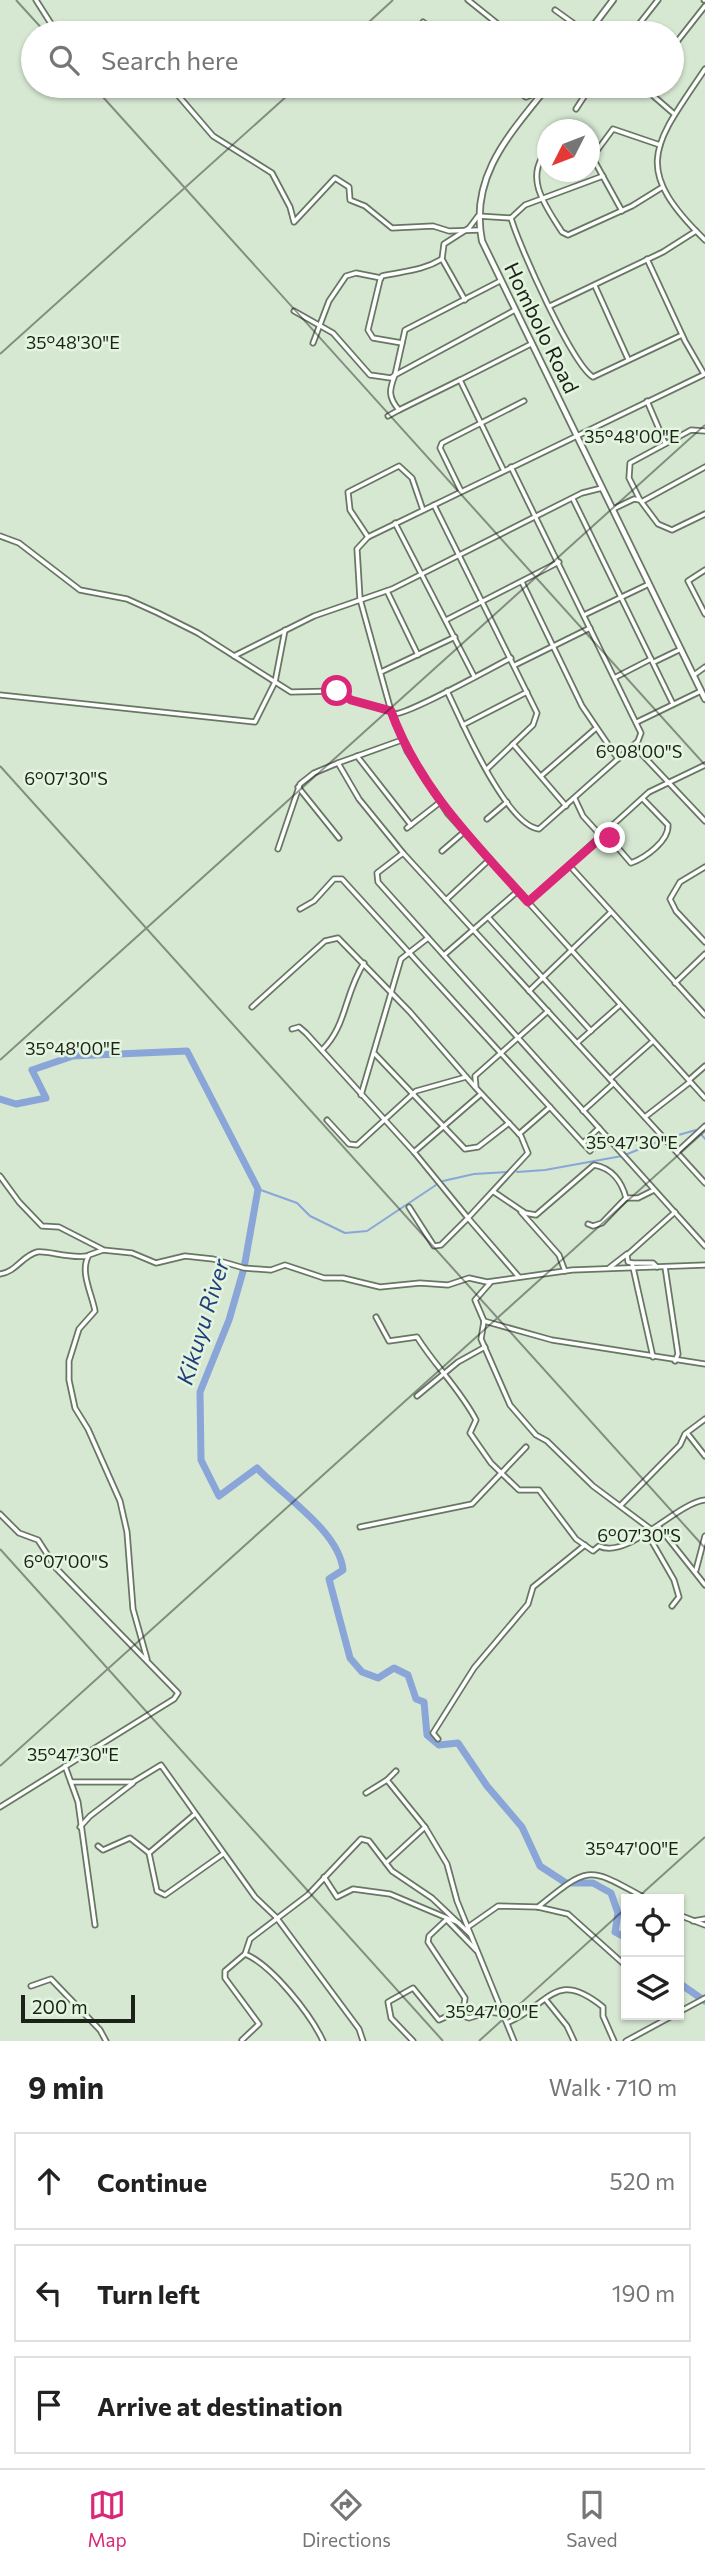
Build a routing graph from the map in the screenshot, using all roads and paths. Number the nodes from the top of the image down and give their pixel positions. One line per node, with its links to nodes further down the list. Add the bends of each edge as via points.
1 (36, 0): 7 (street)
2 (468, 0): 8 (street)
3 (613, 0): 10 (street)
4 (658, 0): 11 (street)
5 (705, 6): 12 (street)
6 (555, 9): 9 (street)
7 (49, 21)
8 (494, 21)
9 (572, 21)
10 (597, 21)
11 (641, 21)
12 (684, 33)
13 (705, 69): 19 (street)
14 (180, 98): 33 (street, via 213,136 272,173 294,222 335,178 349,187 350,200 365,206 392,229 432,226)
15 (538, 98): 30 (street, Hombolo Road, via 486,174)
16 (583, 98): 20 (street)
17 (656, 98): 21 (street)
18 (684, 98): 21 (street)
19 (684, 98)
20 (576, 109)
21 (673, 113): 22 (street)
22 (660, 142): 23 (street, via 613,129); 27 (street, via 658,178)
23 (600, 144)
24 (600, 170): 25 (street)
25 (603, 176): 28 (street); 29 (street)
26 (538, 182): 28 (street)
27 (662, 188): 29 (street); 34 (street)
28 (540, 198): 29 (street, via 568,235); 31 (street)
29 (622, 211)
30 (478, 216): 31 (street); 32 (street, Hombolo Road); 33 (street)
31 (511, 218): 42 (street)
32 (480, 230): 33 (street); 39 (street, Hombolo Road)
33 (465, 231): 36 (street, via 444,244)
34 (696, 231): 35 (street); 37 (street)
35 (705, 240)
36 (442, 259): 38 (street, via 409,274); 41 (street)
37 (647, 259): 40 (street); 46 (street)
38 (381, 278): 45 (street, via 356,273 346,276); 48 (street, via 368,330 373,338)
39 (500, 281): 41 (street); 43 (street, Hombolo Road)
40 (595, 286): 42 (street); 50 (street)
41 (466, 301): 48 (street, via 412,325 405,330)
42 (550, 306): 50 (street, via 590,376)
43 (515, 310): 49 (street, Hombolo Road); 52 (street)
44 (294, 311): 45 (street)
45 (320, 325): 47 (street); 52 (street, via 333,333 370,375 382,379)
46 (682, 335): 50 (street); 51 (street)
47 (313, 343)
48 (402, 343): 52 (street)
49 (531, 344): 53 (street); 60 (street, Hombolo Road)
50 (628, 359)
51 (705, 374): 55 (street)
52 (395, 375): 56 (street, via 389,389)
53 (460, 380): 56 (street); 58 (street)
54 (524, 401): 58 (street)
55 (646, 401): 60 (street); 61 (street)
56 (399, 410): 57 (street)
57 (388, 416)
58 (481, 422): 64 (street); 66 (street, via 440,445)
59 (705, 431): 61 (street, via 691,430)
60 (576, 434): 62 (street); 65 (street, Hombolo Road)
61 (665, 443): 68 (street, via 628,468)
62 (511, 467): 64 (street); 73 (street)
63 (705, 467): 68 (street)
64 (503, 469): 66 (street)
65 (602, 488): 67 (street); 71 (street, Hombolo Road)
66 (461, 491): 69 (street)
67 (573, 499): 73 (street); 84 (street)
68 (641, 501): 71 (street, via 634,499); 72 (street, via 667,530)
69 (433, 505): 70 (street); 77 (street)
70 (423, 510): 74 (street); 76 (street, via 412,478 395,466 348,492 350,510)
71 (611, 510): 82 (street, Hombolo Road)
72 (705, 514)
73 (536, 516): 77 (street); 78 (street)
74 (395, 523): 76 (street); 80 (street)
75 (0, 536): 96 (street, via 19,543 80,590 134,602)
76 (368, 537): 85 (street, via 355,555)
77 (459, 556): 80 (street); 86 (street)
78 (559, 562): 81 (street); 88 (street)
79 (705, 570): 87 (street, via 688,581)
80 (422, 574): 83 (street); 89 (street)
81 (522, 582): 86 (street); 93 (street)
82 (650, 584): 84 (street); 94 (street, Hombolo Road)
83 (387, 591): 85 (street); 95 (street)
84 (622, 596): 88 (street); 98 (street)
85 (360, 599): 91 (street); 101 (street)
86 (483, 602): 89 (street); 97 (street)
87 (705, 614)
88 (584, 615): 90 (street)
89 (445, 620): 92 (street)
90 (590, 628): 93 (street); 104 (street)
91 (285, 630): 96 (street); 105 (street)
92 (455, 637): 95 (street); 103 (street)
93 (553, 646): 99 (street); 115 (street)
94 (681, 649): 98 (street); 102 (street, Hombolo Road)
95 (418, 655): 101 (street)
96 (234, 656): 105 (street)
97 (512, 657): 99 (street); 103 (street)
98 (653, 661): 104 (street); 111 (street)
99 (514, 665): 108 (street)
100 (705, 667): 102 (street)
101 (380, 672): 112 (street)
102 (694, 675): 107 (street, Hombolo Road)
103 (474, 676): 106 (street)
104 (615, 677): 113 (street)
105 (275, 682): 109 (street, via 258,719 251,723); 112 (street, via 297,694 337,691)
106 (447, 691): 112 (street, via 399,715); 114 (street)
107 (701, 691): 110 (street, Hombolo Road); 111 (street)
108 (527, 692): 114 (street); 117 (street, via 537,713 535,721)
109 (0, 695)
110 (705, 698)
111 (673, 704): 113 (street)
112 (391, 712): 116 (street)
113 (637, 722): 118 (street, via 641,733)
114 (463, 724): 123 (street)
115 (595, 729): 120 (street); 124 (street)
116 (402, 740): 119 (street); 130 (street)
117 (513, 744): 123 (street); 124 (street)
118 (634, 745): 120 (street); 125 (street)
119 (357, 756): 121 (street); 130 (street, via 409,827)
120 (618, 759): 129 (street)
121 (338, 763): 126 (street); 138 (street, via 359,799)
122 (705, 765): 125 (street)
123 (486, 769): 128 (street)
124 (541, 776): 129 (street)
125 (671, 782): 127 (street); 132 (street)
126 (298, 787): 135 (street); 136 (street)
127 (643, 799): 134 (street); 134 (street, via 668,825 660,843 631,863)
128 (507, 801): 129 (street, via 528,825 539,829); 131 (street)
129 (570, 802): 134 (street)
130 (439, 803): 133 (street)
131 (487, 819)
132 (705, 821)
133 (464, 832): 137 (street); 139 (street)
134 (603, 835): 140 (street)
135 (339, 838)
136 (278, 849)
137 (442, 851)
138 (403, 853): 143 (street); 149 (street, via 375,877)
139 (490, 859): 142 (street); 143 (street)
140 (569, 865): 144 (street); 146 (street)
141 (705, 867): 150 (street, via 680,882 670,899)
142 (519, 891): 144 (street); 147 (street)
143 (446, 900): 148 (street)
144 (528, 902): 152 (street)
145 (300, 909): 151 (street, via 334,879 342,878)
146 (610, 913): 152 (street); 157 (street)
147 (488, 917): 148 (street); 156 (street)
148 (473, 930): 154 (street); 159 (street)
149 (428, 938): 151 (street); 154 (street)
150 (705, 942)
151 (409, 950): 158 (street); 170 (street)
152 (570, 950): 156 (street); 160 (street)
153 (705, 954): 157 (street)
154 (444, 955): 166 (street)
155 (364, 963): 158 (street); 161 (street, via 344,942 332,938); 169 (street, via 353,980 338,1033)
156 (543, 977): 159 (street); 165 (street)
157 (675, 983): 163 (street)
158 (390, 990): 171 (street); 173 (street)
159 (529, 991): 162 (street)
160 (620, 1005): 165 (street); 167 (street)
161 (252, 1007)
162 (548, 1011): 166 (street); 168 (street)
163 (705, 1015)
164 (292, 1029): 169 (street, via 299,1027)
165 (591, 1031): 168 (street)
166 (517, 1037): 170 (street); 182 (street)
167 (653, 1041): 174 (street); 175 (street)
168 (577, 1043): 174 (street)
169 (322, 1050): 179 (street)
170 (500, 1052): 176 (street, via 475,1076); 181 (street)
171 (374, 1054): 177 (street); 179 (street)
172 (705, 1066): 175 (street)
173 (466, 1077): 176 (street); 177 (street)
174 (612, 1081): 182 (street); 183 (street)
175 (690, 1081): 180 (street); 183 (street)
176 (476, 1088): 178 (street)
177 (413, 1094): 185 (street); 187 (street)
178 (481, 1094): 186 (street); 187 (street)
179 (361, 1095): 185 (street)
180 (705, 1098)
181 (550, 1107): 190 (street); 191 (street)
182 (583, 1111): 189 (street)
183 (645, 1117): 194 (street)
184 (327, 1120): 185 (street, via 349,1144 357,1145)
185 (383, 1121): 193 (street)
186 (509, 1123): 187 (street, via 468,1151); 190 (street)
187 (443, 1126): 193 (street)
188 (705, 1126): 194 (street)
189 (599, 1128): 191 (street); 197 (street)
190 (519, 1134): 198 (street, via 528,1153)
191 (583, 1143): 192 (street)
192 (590, 1151)
193 (414, 1152): 203 (street)
194 (677, 1152): 196 (street)
195 (0, 1176): 206 (street, via 42,1226 59,1227)
196 (705, 1183)
197 (654, 1190): 199 (street); 202 (street)
198 (494, 1192): 201 (street); 203 (street)
199 (626, 1199): 201 (street, via 611,1172 594,1165 536,1215); 204 (street, via 602,1223)
200 (409, 1207): 203 (street, via 434,1246 441,1245)
201 (518, 1208): 213 (street, via 559,1255)
202 (675, 1212): 205 (street); 207 (street)
203 (468, 1217): 215 (street)
204 (588, 1224)
205 (705, 1246)
206 (103, 1250): 208 (street); 216 (street, via 132,1253 156,1263 185,1256 244,1268 271,1270 285,1265 324,1278 380,1287 448,1285 469,1278)
207 (629, 1252): 210 (street); 212 (street)
208 (89, 1255): 214 (street, via 76,1258 36,1252 10,1272); 242 (street, via 88,1286 95,1311 79,1329 69,1361 70,1388 75,1408 120,1501 133,1609)
209 (705, 1265): 211 (street)
210 (632, 1266): 211 (street); 212 (street); 220 (street)
211 (665, 1266): 221 (street, via 678,1354)
212 (606, 1270): 213 (street)
213 (565, 1271): 215 (street)
214 (0, 1274)
215 (519, 1277): 216 (street)
216 (491, 1281): 218 (street, via 475,1300)
217 (376, 1317): 223 (street, via 389,1341 417,1337)
218 (484, 1321): 219 (street, via 481,1335); 220 (street, via 541,1338)
219 (485, 1347): 223 (street); 231 (street, via 510,1405 528,1428)
220 (653, 1357): 221 (street)
221 (675, 1361): 222 (street)
222 (705, 1364)
223 (444, 1373): 224 (street); 229 (street, via 476,1420 470,1433)
224 (417, 1396)
225 (705, 1419): 226 (street)
226 (686, 1432): 228 (street); 231 (street, via 680,1445)
227 (526, 1447): 229 (street)
228 (705, 1456)
229 (502, 1474): 233 (street, via 472,1504); 238 (street, via 519,1490 538,1490)
230 (705, 1500): 234 (street, via 689,1504)
231 (621, 1505): 235 (street)
232 (0, 1514): 242 (street, via 19,1533 38,1540 57,1568)
233 (360, 1527)
234 (659, 1527): 235 (street); 239 (street)
235 (653, 1531): 236 (street)
236 (648, 1533): 238 (street, via 609,1549 600,1546 593,1551); 241 (street, via 674,1580 679,1597)
237 (705, 1536): 239 (street)
238 (585, 1545): 243 (street, via 533,1587 528,1604 445,1710 433,1733)
239 (696, 1570): 240 (street)
240 (705, 1584)
241 (672, 1606)
242 (147, 1659): 244 (street, via 177,1690 177,1697)
243 (438, 1739)
244 (65, 1765): 247 (street); 250 (street)
245 (396, 1771): 246 (street)
246 (387, 1780): 249 (street); 252 (street)
247 (72, 1782): 248 (street); 253 (street)
248 (133, 1782): 251 (street, via 161,1765); 253 (street)
249 (366, 1793)
250 (0, 1807)
251 (195, 1814): 255 (street); 256 (street)
252 (425, 1827): 257 (street); 270 (street, via 447,1864)
253 (80, 1829): 268 (street)
254 (98, 1846): 255 (street, via 103,1850 130,1838)
255 (149, 1853): 256 (street, via 157,1891 165,1895)
256 (223, 1854): 262 (street)
257 (386, 1863): 258 (street, via 364,1838); 267 (street)
258 (324, 1877): 261 (street, via 337,1897 354,1889 390,1894); 262 (street, via 308,1895)
259 (638, 1894): 260 (street, via 591,1875 573,1878)
260 (538, 1907): 270 (street, via 498,1906); 274 (street, via 568,1914)
261 (442, 1916): 265 (street); 267 (street)
262 (276, 1917): 273 (street, via 250,1938); 286 (street, via 359,2029)
263 (684, 1917): 266 (street)
264 (705, 1919): 266 (street)
265 (446, 1920): 272 (street); 279 (street, via 428,1942 465,1998 464,2006)
266 (693, 1921): 269 (street)
267 (461, 1923): 271 (street)
268 (94, 1925)
269 (705, 1925)
270 (468, 1927): 271 (street)
271 (470, 1934): 272 (street)
272 (477, 1951): 280 (street)
273 (245, 1954): 283 (street, via 223,1975 259,2024); 285 (street, via 293,1996)
274 (621, 1962)
275 (31, 1986): 284 (street, via 51,1979)
276 (705, 1998): 278 (street)
277 (545, 1999): 282 (street); 289 (street); 290 (street, via 558,1990 588,1993 603,2007)
278 (684, 2009)
279 (454, 2013): 280 (street, via 469,2018 488,2012); 287 (street, via 439,2020 413,1988 391,2000 391,2018)
280 (506, 2014): 282 (street)
281 (660, 2020): 291 (street)
282 (509, 2022): 288 (street)
283 (242, 2040)
284 (106, 2041)
285 (323, 2041)
286 (363, 2041)
287 (413, 2041)
288 (514, 2041)
289 (574, 2041)
290 (614, 2041)
291 (626, 2041)

